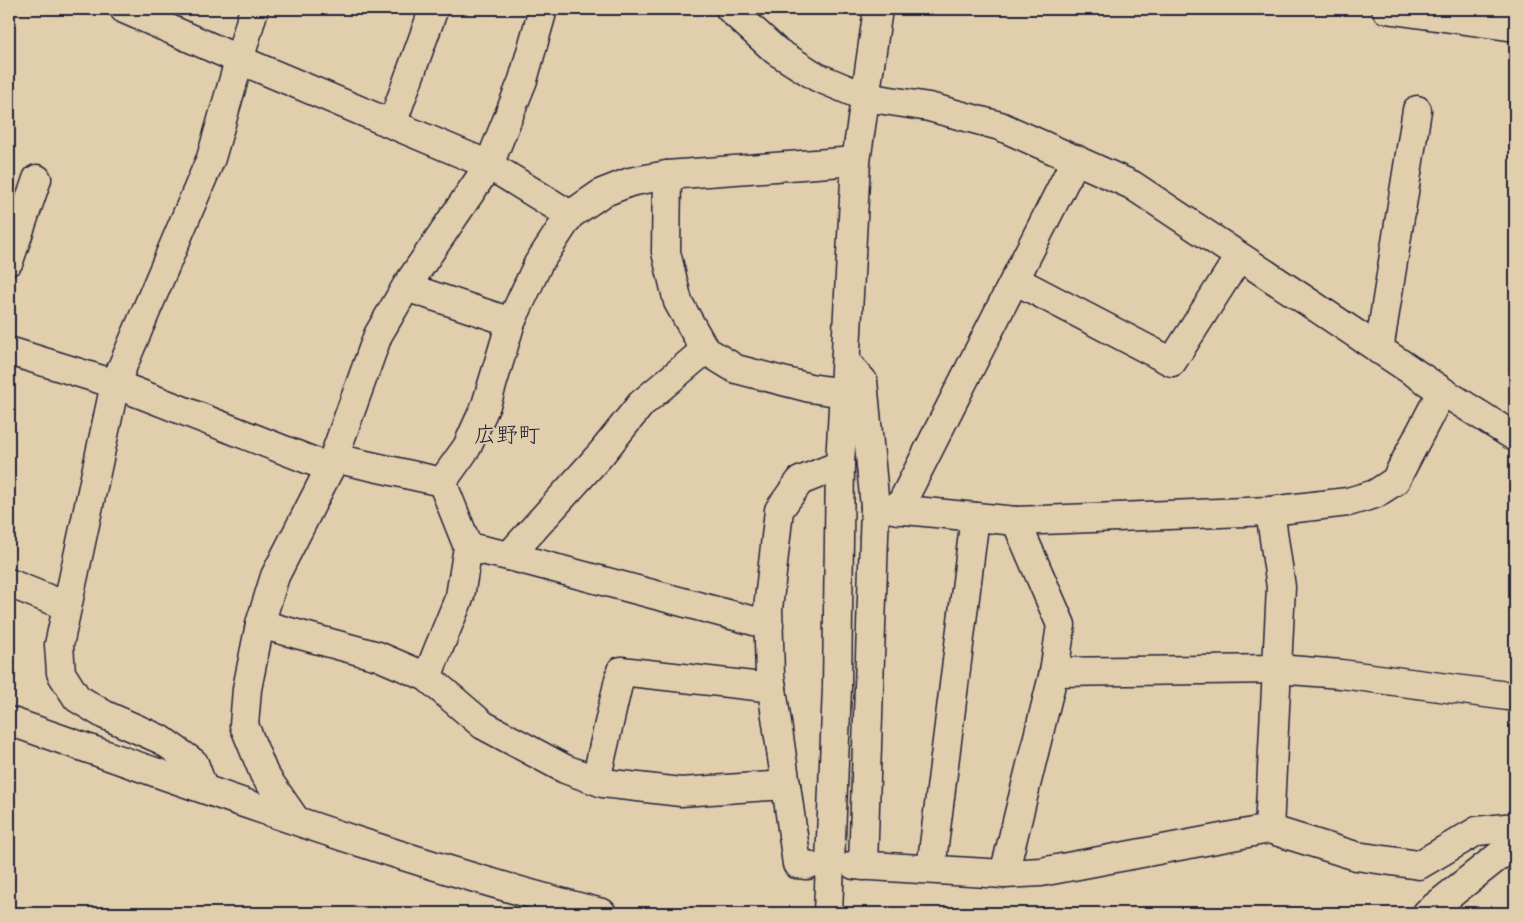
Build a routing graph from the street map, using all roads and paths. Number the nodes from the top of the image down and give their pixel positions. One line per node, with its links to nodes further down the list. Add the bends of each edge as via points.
1 (124, 9): 9 (street)
2 (254, 9): 9 (street)
3 (543, 9): 15 (street, via 523,80)
4 (878, 9): 10 (street)
5 (1386, 9): 8 (street)
6 (433, 11): 12 (street)
7 (742, 14): 10 (street, via 776,51 817,77)
8 (1515, 27)
9 (240, 60): 12 (street); 28 (street, via 211,158)
10 (865, 97): 13 (street, via 929,107 1000,126); 14 (street)
11 (1417, 110): 25 (street)
12 (392, 124): 15 (street)
13 (1076, 159): 19 (street, via 1132,185); 21 (street)
14 (856, 161): 16 (street); 27 (street)
15 (489, 165): 18 (street); 22 (street)
16 (667, 175): 18 (street, via 630,182 602,193); 24 (street, via 666,252 678,302)
17 (37, 179): 20 (street)
18 (570, 215): 23 (street, via 538,264)
19 (1239, 258): 21 (street, via 1172,362); 25 (street)
20 (9, 261)
21 (1015, 280): 35 (street)
22 (406, 287): 23 (street); 32 (street, via 378,336)
23 (511, 322): 34 (street, via 486,405 467,447)
24 (705, 350): 30 (street, via 736,369); 40 (street, via 641,404 601,454)
25 (1379, 350): 29 (street)
26 (9, 351): 28 (street)
27 (846, 362): 30 (street); 35 (street, via 863,382)
28 (115, 384): 32 (street); 42 (street)
29 (1442, 391): 31 (street); 36 (street, via 1395,481 1375,494 1348,502)
30 (844, 393): 33 (street)
31 (1515, 437)
32 (332, 463): 34 (street); 43 (street, via 275,576)
33 (840, 465): 44 (street, via 800,481 778,510); 62 (street, via 837,687)
34 (442, 482): 39 (street)
35 (887, 508): 37 (street); 59 (street, via 859,866)
36 (1270, 511): 38 (street); 45 (street, via 1280,587)
37 (975, 517): 38 (street); 59 (street)
38 (1016, 521): 46 (street, via 1061,625)
39 (468, 547): 40 (street); 47 (street, via 460,596)
40 (509, 556): 44 (street)
41 (9, 583): 42 (street)
42 (66, 606): 53 (street, via 59,645 61,673 77,698 105,715 162,740 194,763)
43 (260, 624): 47 (street, via 378,656); 54 (street, via 247,689 244,725 264,774)
44 (769, 625): 48 (street)
45 (1277, 669): 46 (street); 49 (street, via 1508,696); 56 (street)
46 (1054, 672): 60 (street)
47 (427, 677): 51 (street, via 483,725 565,769)
48 (772, 688): 51 (street, via 621,671); 52 (street)
49 (1515, 693)
50 (9, 721): 53 (street)
51 (596, 780): 52 (street, via 681,792)
52 (786, 785): 58 (street, via 798,864)
53 (203, 788): 54 (street)
54 (295, 819): 61 (street, via 530,895)
55 (1515, 827): 56 (street, via 1477,831 1419,865 1356,856)
56 (1270, 829): 60 (street, via 1040,872)
57 (1515, 843): 63 (street)
58 (807, 865)
59 (931, 870): 60 (street)
60 (1004, 874)
61 (602, 913)
62 (828, 913)
63 (1427, 913)

